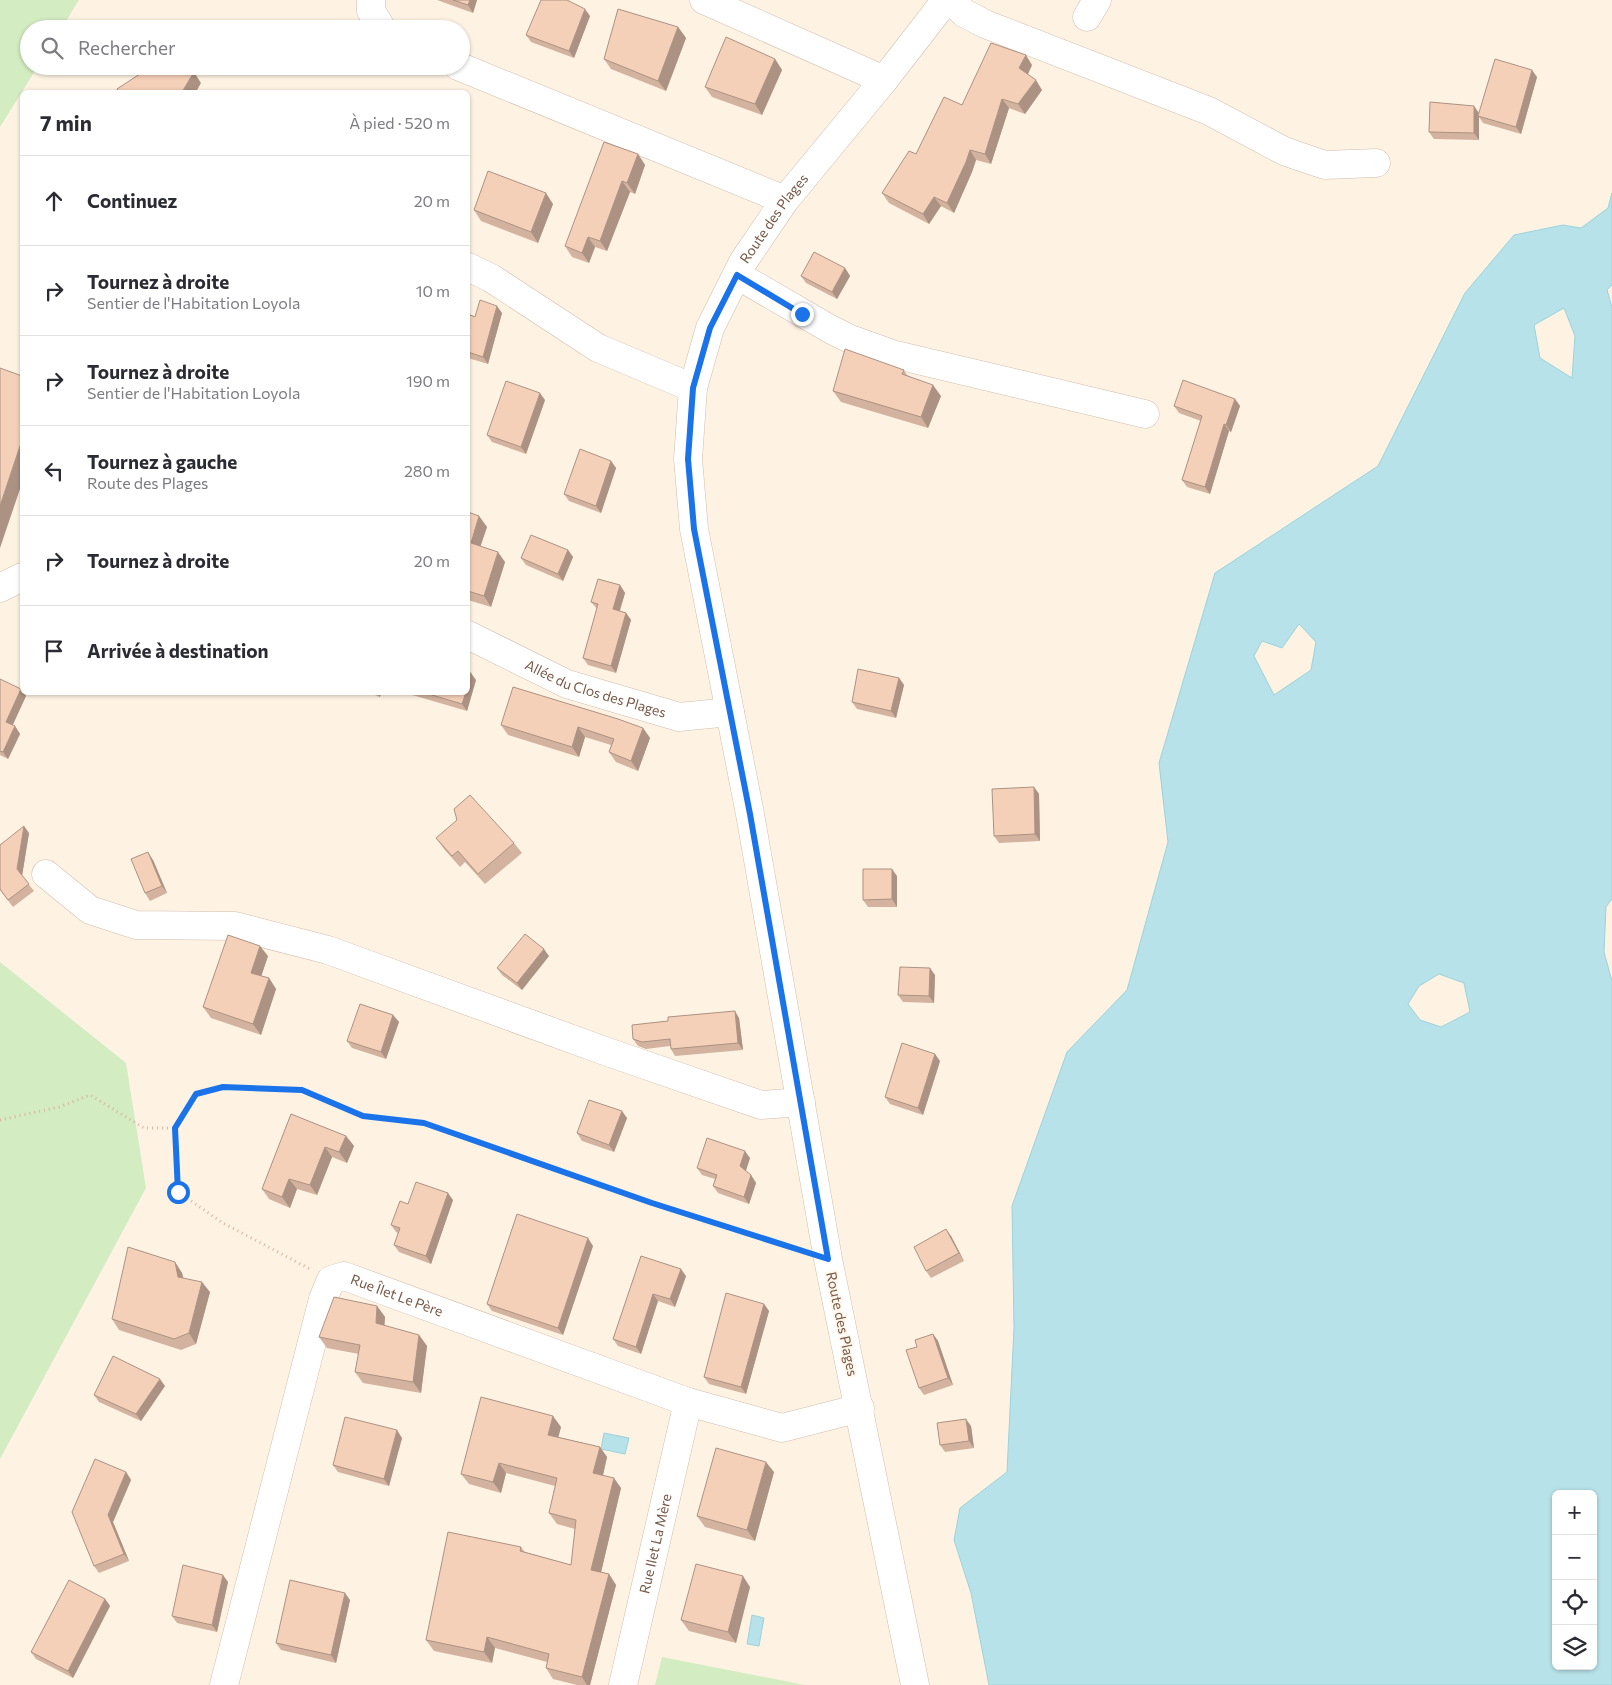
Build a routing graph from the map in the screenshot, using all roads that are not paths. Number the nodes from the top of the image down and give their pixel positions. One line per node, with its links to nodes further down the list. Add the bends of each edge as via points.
1 (371, 0): 5 (street, via 371,12)
2 (704, 0): 7 (street)
3 (946, 0): 7 (street, Route des Plages)
4 (951, 0): 8 (street, via 964,13 985,24 1208,111 1284,151 1325,165)
5 (376, 20)
6 (470, 71): 9 (street)
7 (884, 80): 9 (street, Route des Plages)
8 (1376, 164)
9 (786, 200): 11 (street, Route des Plages)
10 (470, 269): 12 (street, via 491,278 598,348)
11 (737, 275): 12 (street, Route des Plages, via 710,328); 13 (street, via 830,329 892,354)
12 (693, 388): 17 (street, Route des Plages, via 688,459 694,529)
13 (1145, 414)
14 (20, 579): 15 (street)
15 (0, 588)
16 (470, 636): 17 (street, Allée du Clos des Plages, via 567,684 679,717)
17 (730, 712): 19 (street, Route des Plages)
18 (46, 874): 19 (street, via 90,910 136,925 235,926 319,948 761,1105)
19 (801, 1102): 21 (street, Route des Plages, via 828,1259)
20 (688, 1402): 21 (street, Rue Îlet Le Père, via 782,1428); 22 (street, Rue Îlet Le Père, via 344,1276 331,1280 323,1299); 23 (street, Rue Ilet La Mère)
21 (860, 1408): 24 (street, Route des Plages)
22 (224, 1685)
23 (623, 1685)
24 (915, 1685)

